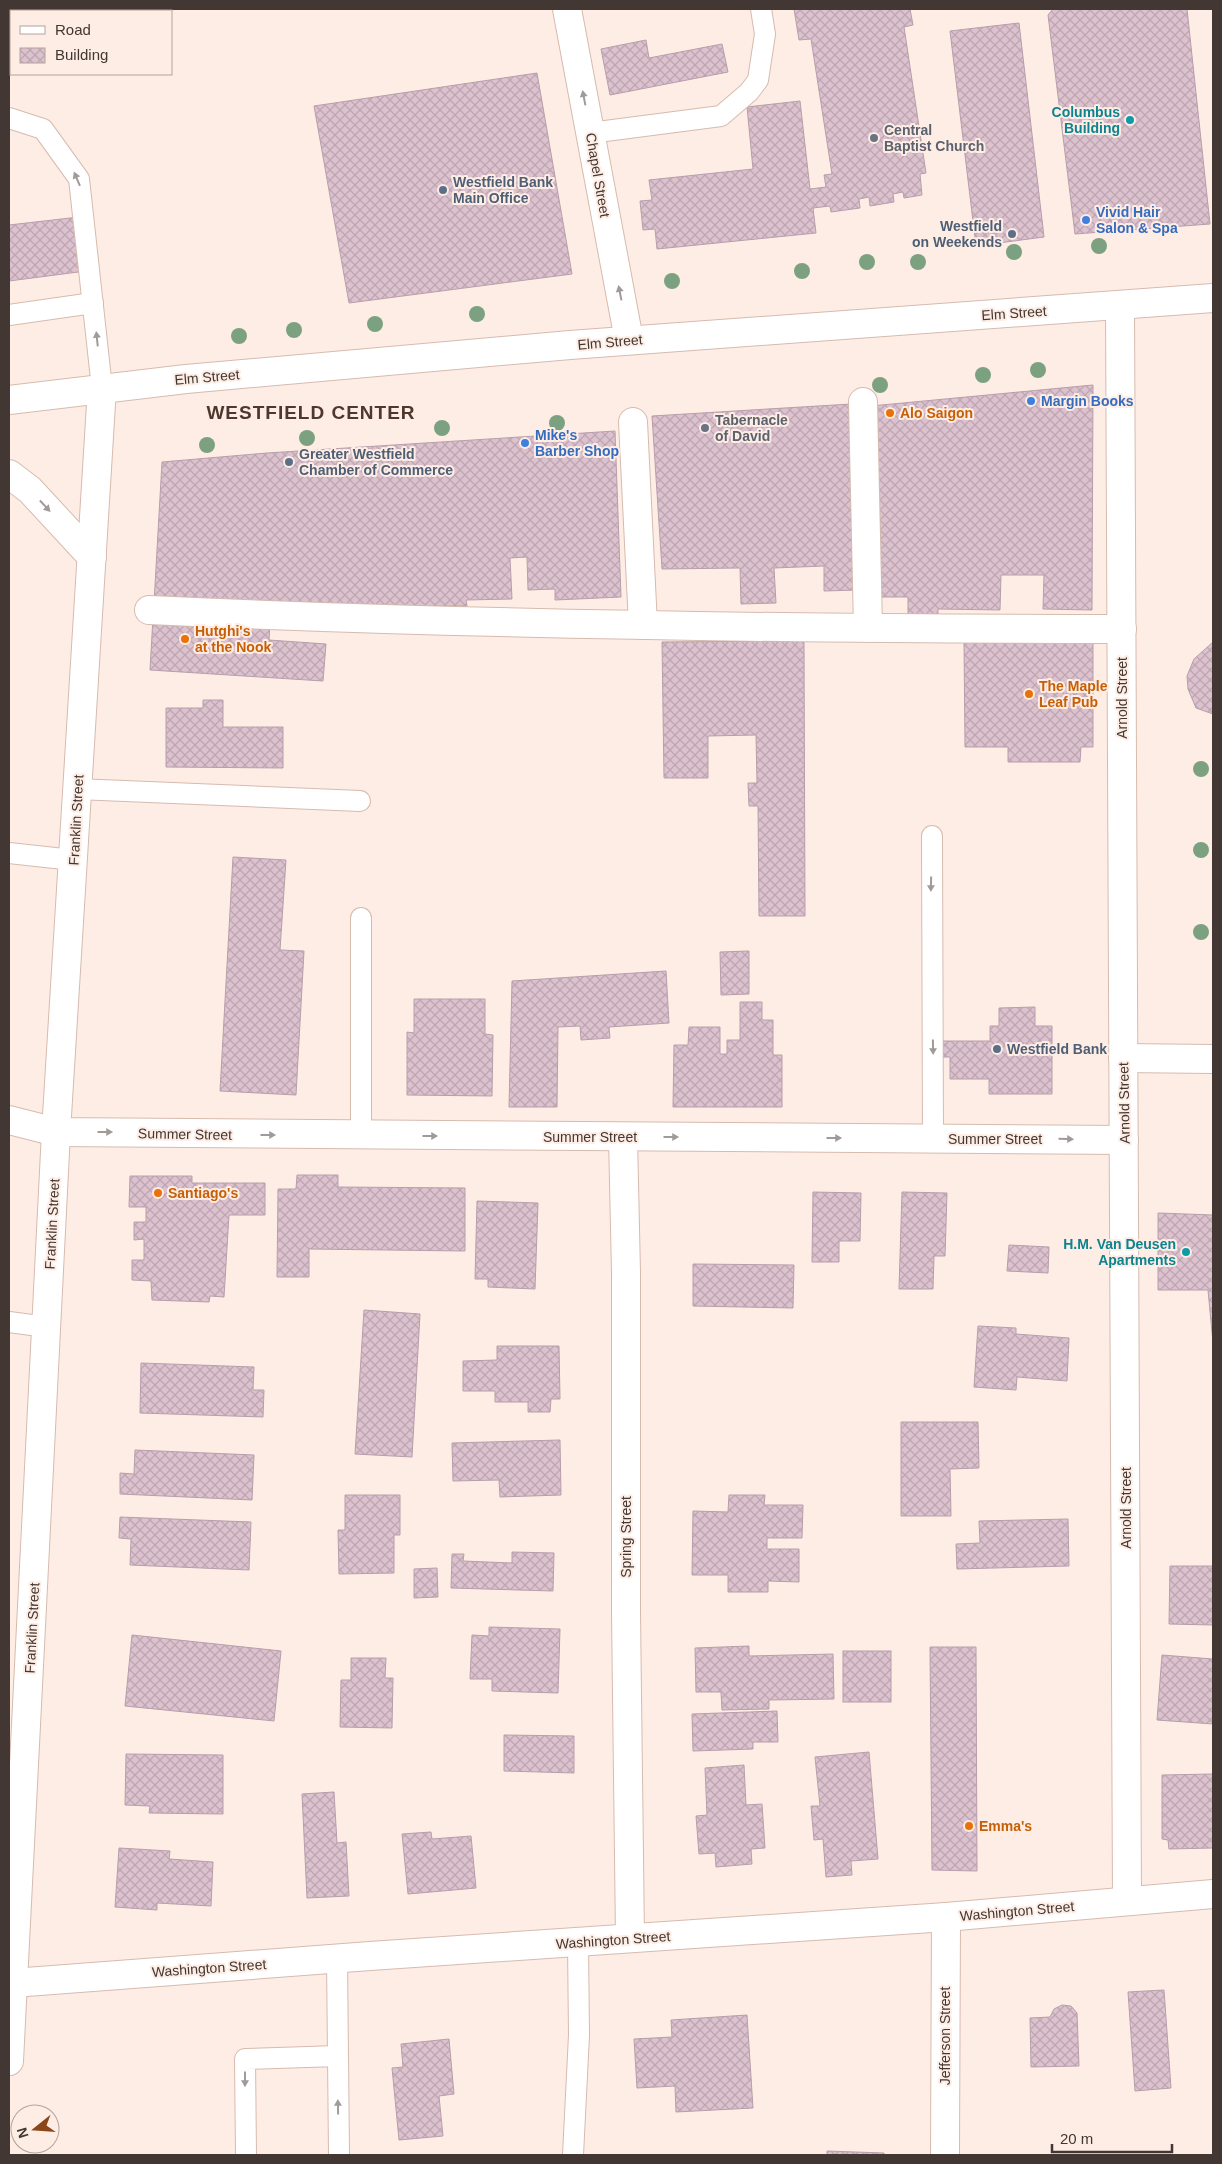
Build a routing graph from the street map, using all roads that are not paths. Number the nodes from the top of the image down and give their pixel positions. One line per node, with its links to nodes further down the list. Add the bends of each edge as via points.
1 (567, 9): 4 (main road, Chapel Street, one-way to 1)
2 (761, 9): 4 (lane, via 765,34 758,80 726,113)
3 (9, 118): 6 (lane, one-way to 3, via 79,179 43,129)
4 (590, 133): 9 (main road, Chapel Street, one-way to 4)
5 (1213, 298): 7 (main road, Elm Street)
6 (93, 303): 8 (lane); 10 (lane, one-way to 6)
7 (1120, 305): 9 (main road, Elm Street); 19 (main road, Arnold Street)
8 (9, 316)
9 (629, 340): 10 (main road, Elm Street)
10 (102, 388): 11 (main road, Elm Street); 15 (main road, Franklin Street)
11 (9, 400)
12 (863, 402): 18 (main road)
13 (633, 422): 17 (main road)
14 (9, 474): 15 (main road, one-way to 15, via 30,490)
15 (92, 557): 20 (main road, Franklin Street)
16 (149, 610): 17 (main road, via 337,619)
17 (643, 625): 18 (main road)
18 (868, 628): 19 (main road)
19 (1122, 629): 26 (main road, Arnold Street)
20 (78, 789): 21 (lane); 24 (main road, Franklin Street)
21 (360, 801)
22 (932, 836): 32 (lane, one-way to 32)
23 (9, 853): 24 (lane)
24 (74, 860): 29 (main road, Franklin Street)
25 (361, 918): 30 (lane)
26 (1124, 1058): 27 (main road); 33 (main road, Arnold Street)
27 (1213, 1059)
28 (9, 1120): 29 (main road, Summer Street)
29 (56, 1132): 30 (main road, Summer Street, one-way to 30); 35 (main road, Franklin Street)
30 (361, 1135): 31 (main road, Summer Street, one-way to 31)
31 (622, 1137): 32 (main road, Summer Street, one-way to 32); 40 (main road, Spring Street, via 626,1281)
32 (933, 1139): 33 (main road, Summer Street, one-way to 33)
33 (1124, 1140): 38 (main road, Arnold Street)
34 (9, 1322): 35 (lane)
35 (47, 1327): 36 (main road, Franklin Street)
36 (17, 1740): 43 (main road, Franklin Street)
37 (1213, 1894): 38 (main road, Washington Street)
38 (1127, 1900): 39 (main road, Washington Street)
39 (946, 1917): 40 (main road, Washington Street); 49 (main road, Jefferson Street)
40 (630, 1938): 41 (main road, Washington Street)
41 (578, 1942): 42 (main road, Washington Street); 48 (lane, via 579,2035)
42 (337, 1958): 43 (main road, Washington Street); 44 (lane)
43 (14, 1984): 45 (main road, Franklin Street)
44 (338, 2056): 46 (lane, one-way to 46, via 245,2059); 47 (lane, one-way to 44)
45 (9, 2061)
46 (246, 2155)
47 (339, 2155)
48 (573, 2155)
49 (945, 2155)

